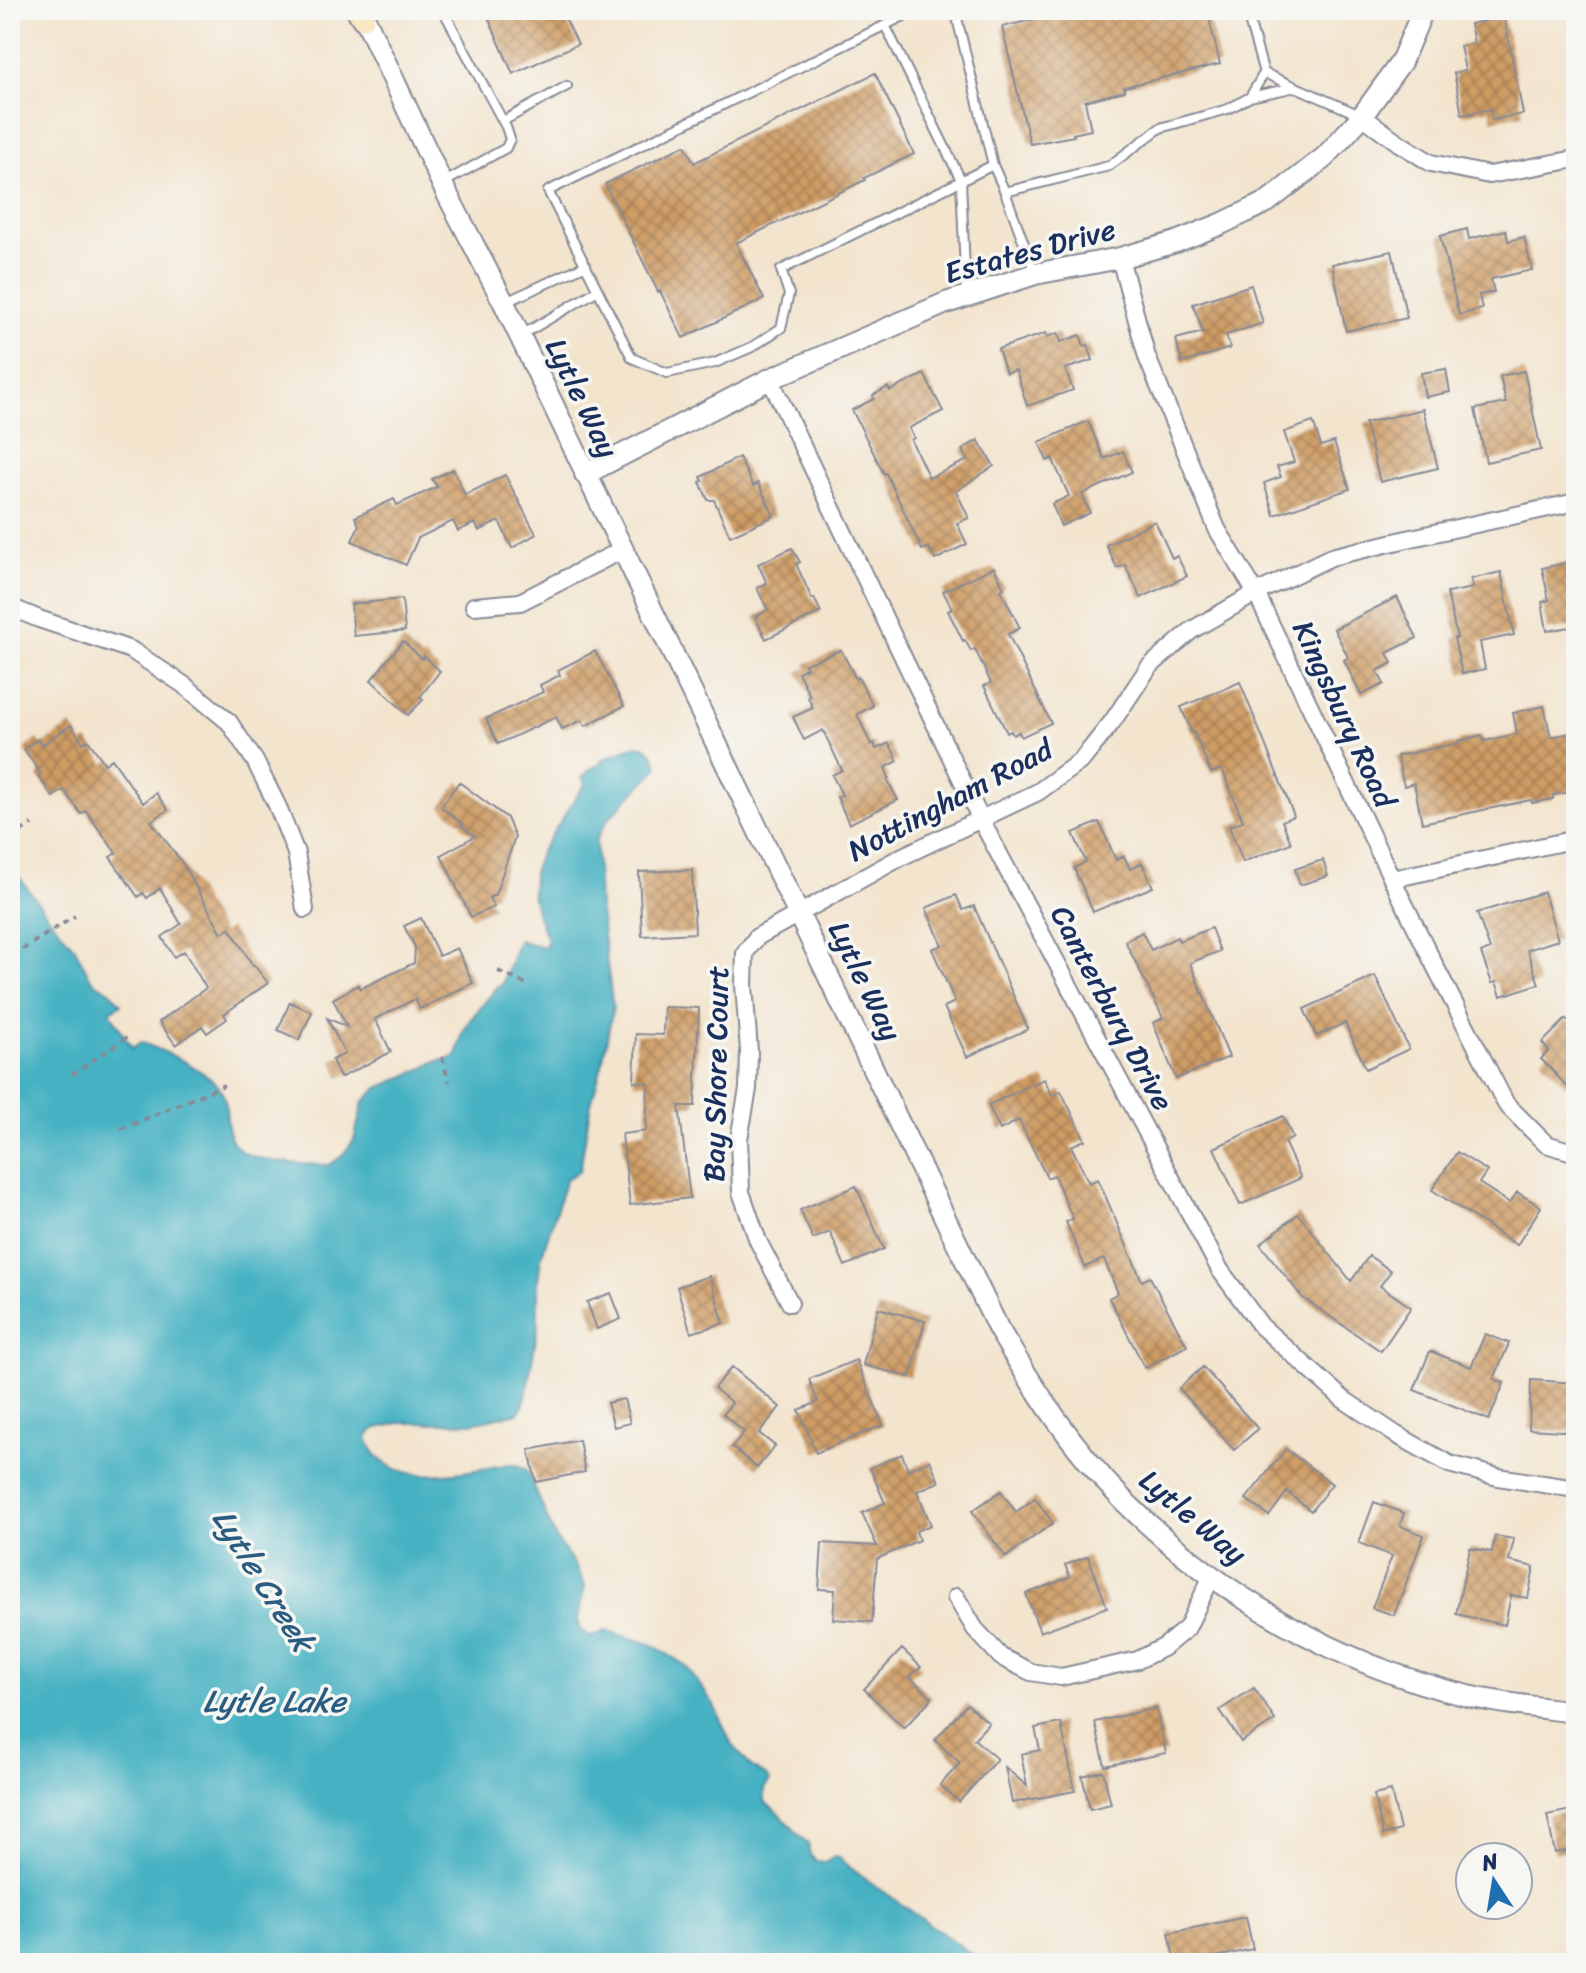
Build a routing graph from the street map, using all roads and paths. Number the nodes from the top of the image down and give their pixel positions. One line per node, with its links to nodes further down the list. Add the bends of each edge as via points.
1 (443, 10): 13 (lane)
2 (955, 10): 15 (lane)
3 (1246, 10): 8 (lane)
4 (1423, 10): 12 (street, Estates Drive, via 1401,62)
5 (911, 11): 7 (lane)
6 (360, 13): 17 (street, Lytle Way)
7 (885, 25): 16 (lane); 20 (lane, via 548,191)
8 (1264, 73): 10 (lane); 11 (lane)
9 (567, 86): 13 (lane)
10 (1297, 87): 11 (lane); 12 (lane)
11 (1250, 97): 18 (lane, via 1228,109 1160,128 1109,166)
12 (1362, 116): 14 (street, via 1431,163 1489,175); 19 (street, Estates Drive, via 1325,157 1267,202 1176,242)
13 (503, 121): 17 (lane, via 510,139 506,148)
14 (1576, 159)
15 (993, 165): 16 (lane); 18 (lane)
16 (961, 180): 22 (lane, via 781,270 789,294 781,328 715,363 667,373 632,358); 23 (lane)
17 (442, 183): 24 (street, Lytle Way)
18 (1005, 192): 21 (lane)
19 (1120, 258): 21 (street, Estates Drive); 30 (street, Kingsbury Road, via 1147,357 1172,422 1217,529)
20 (586, 265): 22 (lane); 24 (lane)
21 (1035, 274): 23 (street, Estates Drive)
22 (598, 290): 25 (lane)
23 (966, 296): 26 (street, Estates Drive)
24 (504, 303): 25 (street, Lytle Way)
25 (519, 336): 27 (street, Lytle Way)
26 (770, 379): 27 (street, Estates Drive); 33 (street, Canterbury Drive)
27 (585, 474): 29 (street, Lytle Way)
28 (1576, 502): 30 (street, Nottingham Road, via 1331,557)
29 (622, 550): 31 (street, via 520,602); 39 (street, Lytle Way)
30 (1256, 593): 33 (street, Nottingham Road, via 1192,630 1149,667 1082,760 1038,792); 37 (street, Kingsbury Road)
31 (474, 606)
32 (10, 607): 38 (street, via 131,650 229,722 277,805 296,853)
33 (981, 820): 39 (street, Nottingham Road); 52 (street, Canterbury Drive, via 1220,1270 1261,1326 1343,1399 1449,1464)
34 (32, 824): 35 (path)
35 (10, 838)
36 (1576, 839): 37 (street)
37 (1392, 879): 50 (street, Kingsbury Road, via 1506,1104 1546,1144)
38 (305, 909)
39 (799, 913): 51 (street, Bay Shore Court, via 757,937 745,953 748,1089 739,1139 741,1192 758,1241); 53 (street, Lytle Way, via 998,1328 1034,1389 1122,1499)
40 (75, 916): 41 (path)
41 (12, 956)
42 (498, 971): 43 (path)
43 (530, 986)
44 (128, 1036): 46 (path)
45 (442, 1057): 47 (path)
46 (72, 1075)
47 (449, 1082)
48 (224, 1085): 49 (path)
49 (121, 1129)
50 (1576, 1153)
51 (790, 1303)
52 (1576, 1489)
53 (1212, 1576): 54 (street, via 1187,1628 1164,1647 1138,1660 1061,1677 1031,1672 1001,1657); 55 (street, Lytle Way, via 1334,1650 1395,1674 1467,1695)
54 (956, 1597)
55 (1576, 1712)

